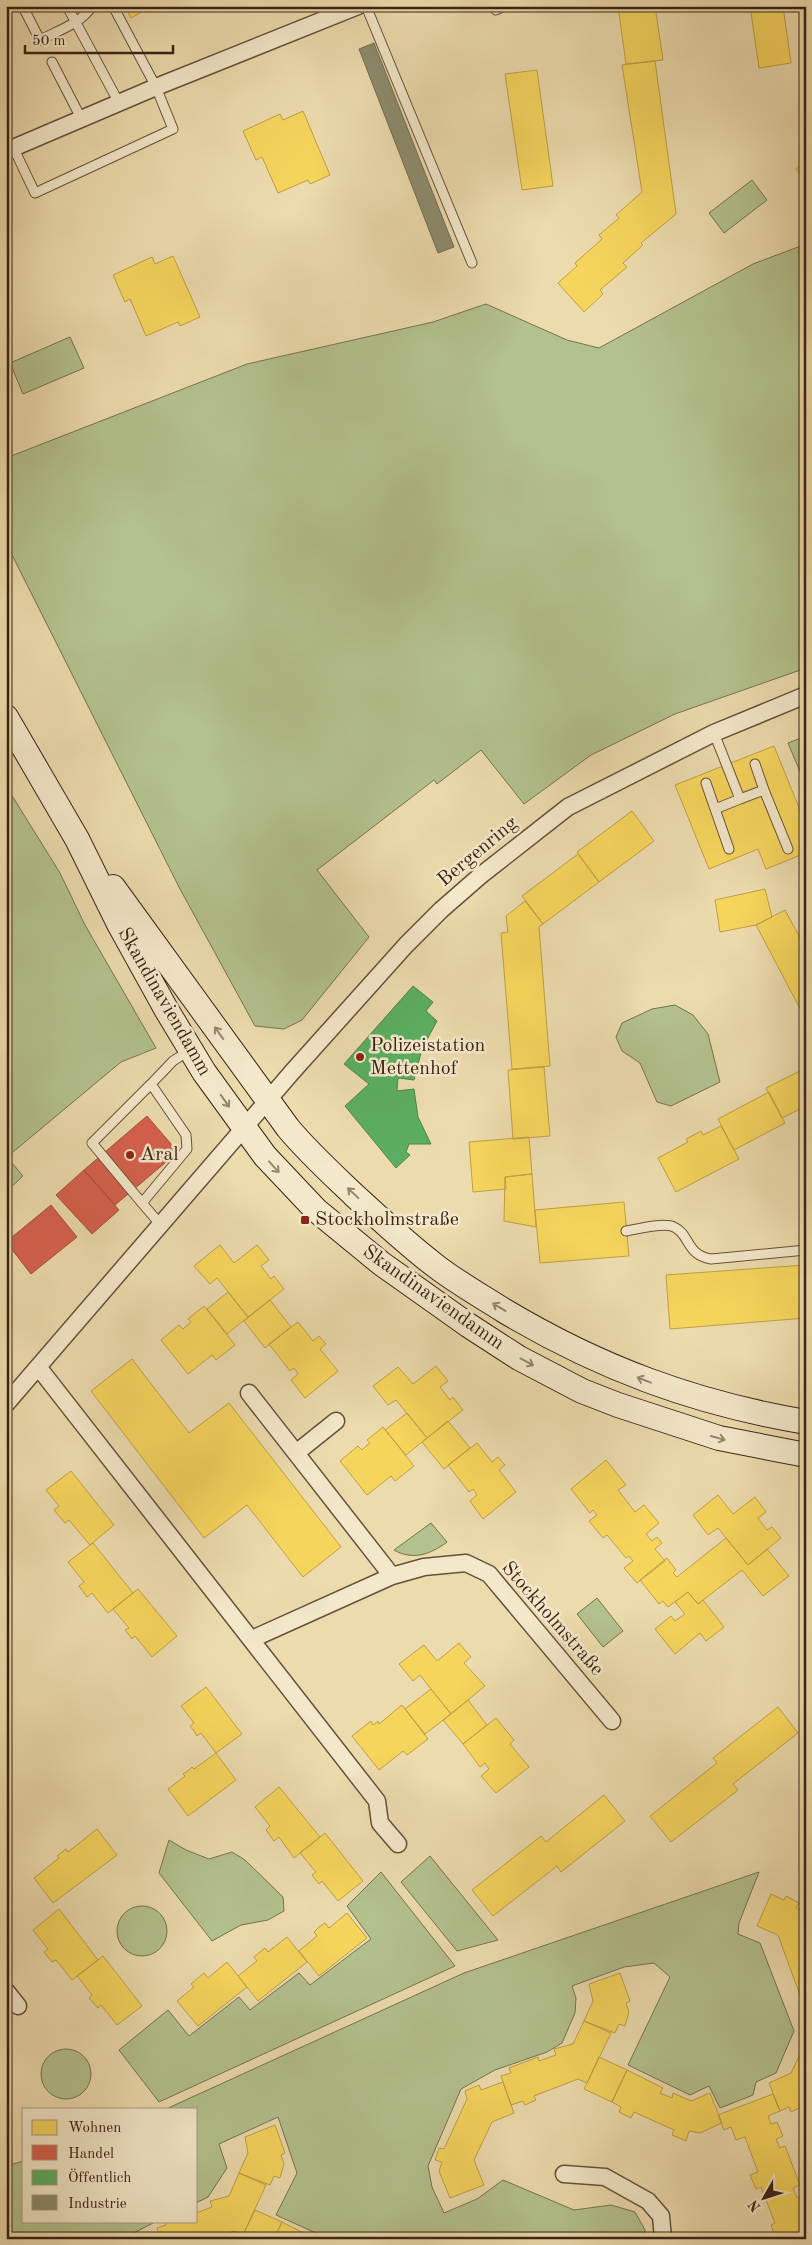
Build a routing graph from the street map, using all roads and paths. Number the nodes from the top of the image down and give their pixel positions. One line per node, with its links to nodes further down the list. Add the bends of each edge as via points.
1 (67, 6): 9 (lane)
2 (92, 6): 9 (lane)
3 (113, 6): 11 (lane)
4 (358, 6): 11 (street)
5 (366, 6): 15 (lane)
6 (505, 6): 8 (lane)
7 (23, 7): 9 (lane, via 40,40)
8 (496, 10)
9 (76, 22): 12 (lane)
10 (52, 62): 13 (lane)
11 (156, 87): 12 (street); 14 (lane, via 173,129 35,193)
12 (119, 103): 13 (street)
13 (82, 120): 14 (street)
14 (10, 150)
15 (472, 263)
16 (806, 695): 18 (street, Bergenring)
17 (6, 717): 24 (main road, Skandinaviendamm)
18 (714, 733): 22 (lane); 29 (street, Bergenring, via 568,807 480,876 406,945)
19 (755, 764): 21 (lane)
20 (706, 782): 23 (lane)
21 (764, 790): 22 (lane); 26 (lane)
22 (740, 799): 23 (lane)
23 (715, 809): 25 (lane)
24 (77, 839): 27 (main road, Skandinaviendamm, via 124,933); 29 (main road, Skandinaviendamm, one-way to 24)
25 (729, 849)
26 (788, 849)
27 (191, 1050): 28 (lane, via 173,1061); 30 (main road, Skandinaviendamm, one-way to 30)
28 (151, 1084): 31 (lane, via 186,1135 187,1149); 31 (lane, via 92,1143)
29 (267, 1102): 30 (street, Bergenring); 39 (main road, Skandinaviendamm, one-way to 29, via 690,1396 604,1364 539,1331 461,1284 415,1250 311,1154)
30 (244, 1129): 32 (street); 41 (main road, Skandinaviendamm, one-way to 41, via 286,1180 344,1234 426,1296 519,1358 582,1391 618,1405 720,1438)
31 (142, 1202): 32 (lane)
32 (160, 1224): 35 (street)
33 (626, 1231): 34 (lane, via 673,1226 703,1258)
34 (806, 1250)
35 (39, 1368): 37 (street); 43 (street)
36 (249, 1393): 40 (street)
37 (6, 1404)
38 (336, 1421): 40 (street)
39 (806, 1422)
40 (296, 1453): 42 (street)
41 (806, 1455)
42 (392, 1576): 43 (street, Stockholmstraße); 44 (street, Stockholmstraße, via 424,1567 466,1564 489,1574)
43 (252, 1639): 45 (street, via 377,1801 380,1823)
44 (612, 1721)
45 (398, 1844)
46 (6, 1990): 47 (street)
47 (18, 2006)
48 (564, 2174): 49 (street, via 604,2177 648,2201 661,2216)
49 (663, 2239)

